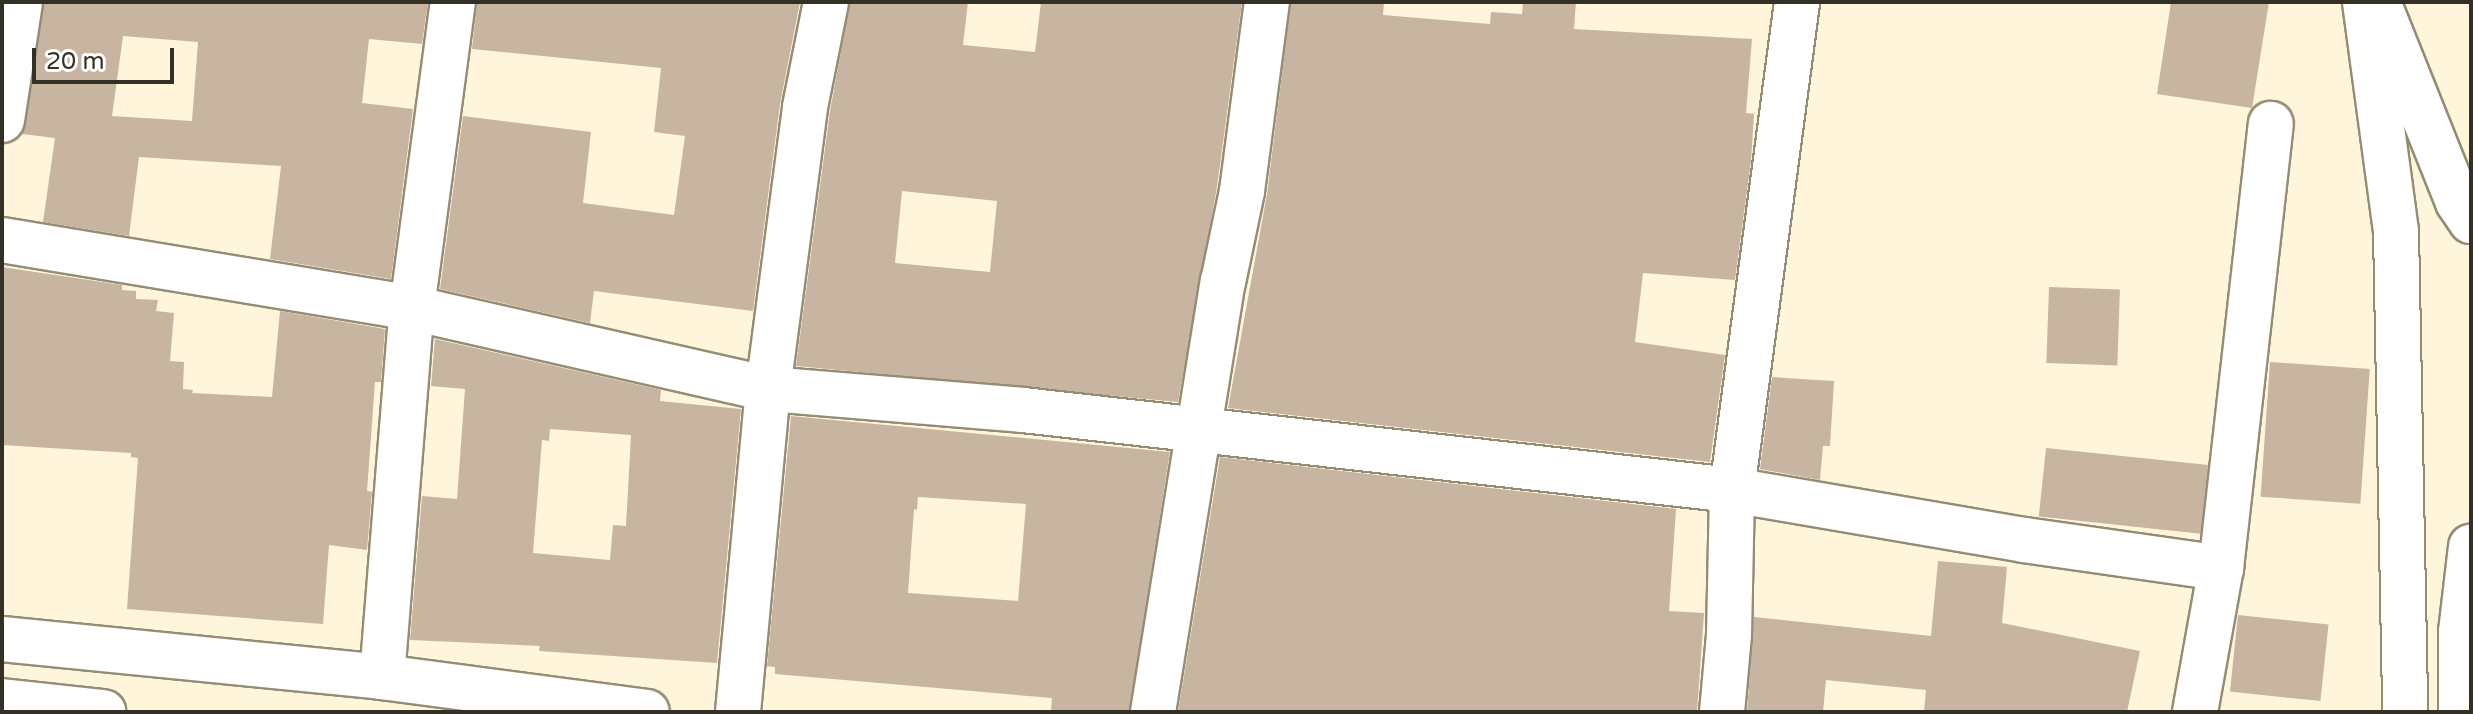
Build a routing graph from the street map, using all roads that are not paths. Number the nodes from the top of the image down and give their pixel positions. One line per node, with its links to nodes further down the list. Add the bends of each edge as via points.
1 (20, 2): 8 (main road)
2 (453, 2): 12 (main road)
3 (826, 2): 13 (main road, via 805,107)
4 (1267, 2): 14 (main road, via 1242,191)
5 (1797, 2): 15 (main road)
6 (2365, 2): 27 (main road, via 2396,231)
7 (2378, 2): 10 (main road, via 2458,202)
8 (2, 120)
9 (2271, 124): 17 (main road)
10 (2471, 221)
11 (2, 240): 12 (main road)
12 (412, 308): 13 (main road); 19 (main road)
13 (768, 389): 14 (main road); 23 (main road)
14 (1201, 431): 15 (main road); 24 (main road)
15 (1732, 490): 17 (main road); 25 (main road)
16 (2471, 547): 28 (main road, via 2461,632)
17 (2221, 568): 26 (main road)
18 (2, 639): 19 (main road)
19 (382, 677): 22 (main road)
20 (2, 701): 21 (main road)
21 (103, 712)
22 (647, 712)
23 (738, 712)
24 (1153, 712)
25 (1722, 712)
26 (2195, 712)
27 (2405, 712)
28 (2461, 712)

